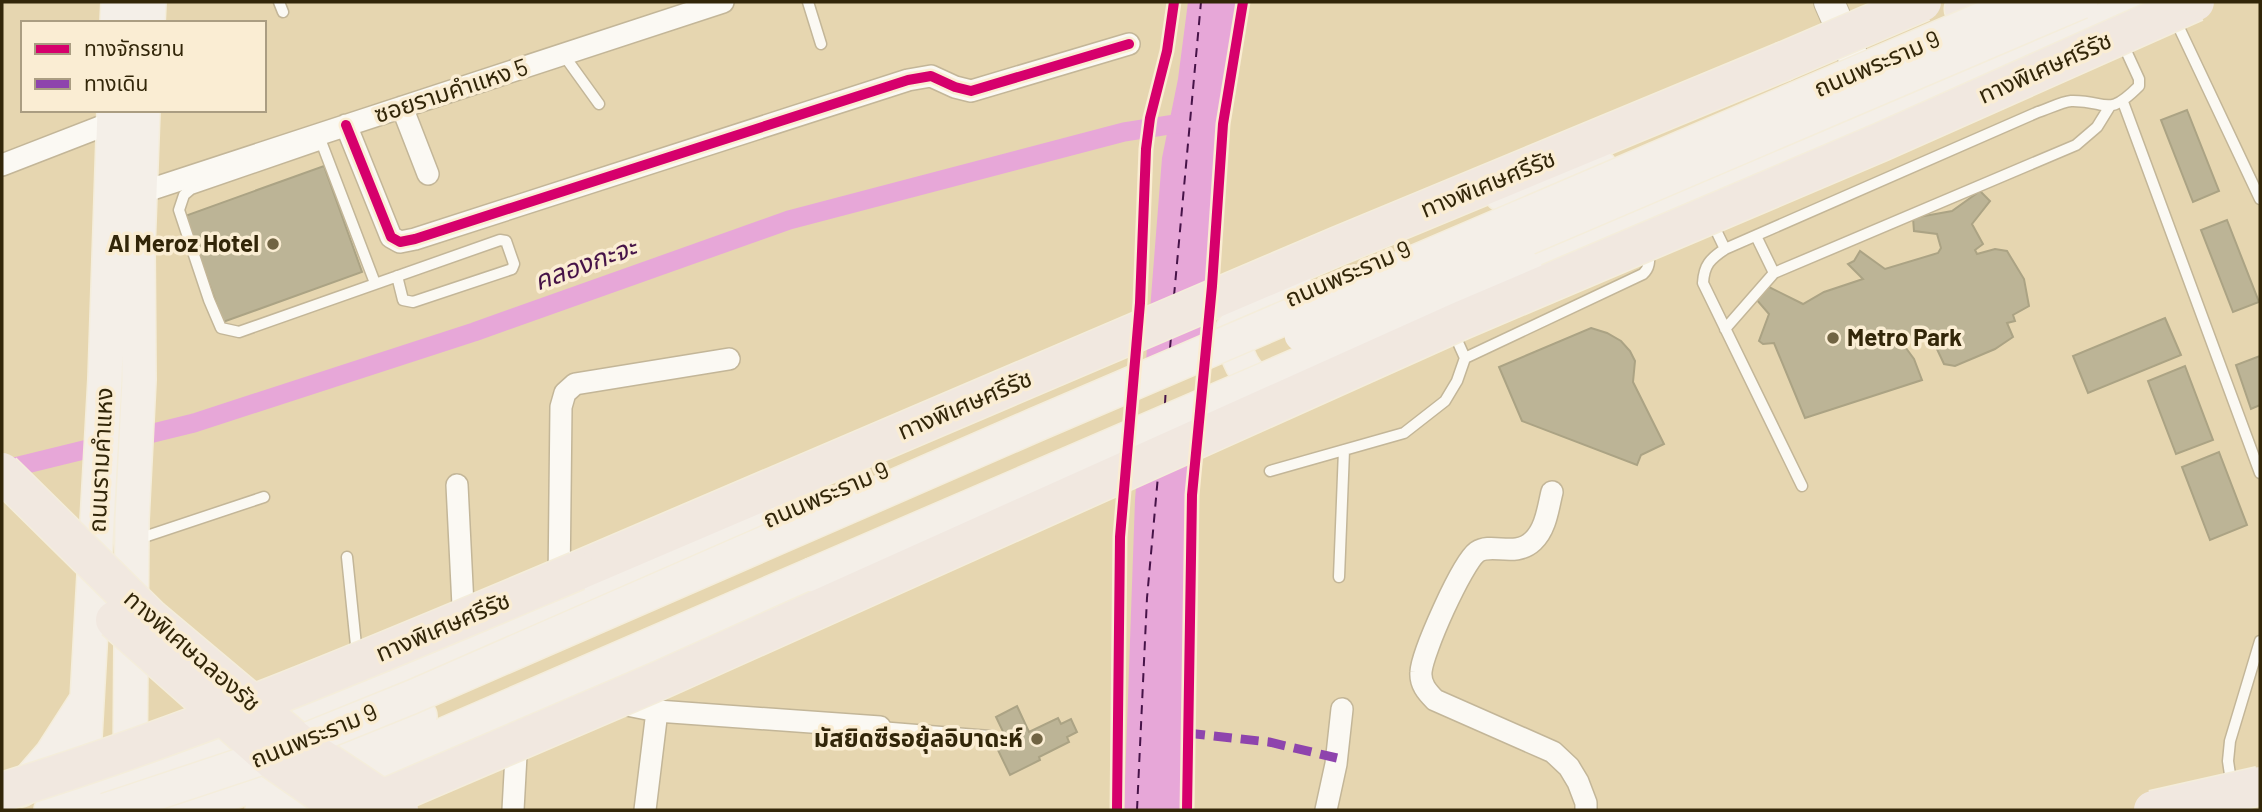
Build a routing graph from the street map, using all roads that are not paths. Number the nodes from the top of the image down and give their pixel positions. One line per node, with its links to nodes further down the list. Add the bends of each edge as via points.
1 (118, 2): 16 (main road)
2 (149, 2): 17 (main road)
3 (723, 2): 21 (street, ซอยรามคำแหง 5)
4 (808, 2): 19 (lane)
5 (1829, 2): 22 (street)
6 (1871, 2): 18 (street)
7 (1877, 2): 18 (main road)
8 (1887, 2): 23 (highway, bridge)
9 (2022, 2): 78 (main road, ถนนพระราม 9, bridge, via 412,696 256,760)
10 (2081, 2): 77 (main road, ถนนพระราม 9, bridge, via 1041,444 420,716)
11 (2145, 2): 15 (main road, ถนนพระราม 9)
12 (2167, 2): 38 (lane)
13 (2195, 2): 84 (highway, ทางพิเศษศรีรัช, bridge, via 1462,320)
14 (1973, 4): 18 (main road, ถนนพระราม 9)
15 (2111, 17): 24 (main road, ถนนพระราม 9); 25 (lane, via 2139,79)
16 (117, 21)
17 (148, 21)
18 (1910, 24): 22 (main road, ถนนพระราม 9); 23 (highway, ทางพิเศษศรีรัช, bridge); 24 (street)
19 (821, 44)
20 (1129, 44): 31 (street, via 971,91 931,76 908,80 400,242 391,237)
21 (563, 54): 26 (lane); 28 (street, ซอยรามคำแหง 5)
22 (1853, 58): 30 (street); 34 (main road, ถนนพระราม 9)
23 (1782, 62): 74 (highway, ทางพิเศษศรีรัช, bridge, via 389,650 205,723)
24 (1915, 100): 30 (main road, ถนนพระราม 9)
25 (2123, 102): 27 (lane); 52 (lane)
26 (599, 104)
27 (2110, 106): 40 (lane, via 2070,101 2038,112); 42 (lane, via 2097,127 2076,145)
28 (402, 107): 31 (street, ซอยรามคำแหง 5); 35 (street)
29 (128, 116): 33 (street); 36 (main road, ถนนรามคำแหง); 67 (main road, ถนนรามคำแหง, via 105,379)
30 (1879, 116): 37 (main road, ถนนพระราม 9)
31 (346, 125): 32 (street, ซอยรามคำแหง 5)
32 (320, 139): 36 (street, ซอยรามคำแหง 5); 44 (lane); 44 (lane, via 184,195 179,210 209,300 221,328 239,332)
33 (2, 165)
34 (1600, 167): 45 (main road, via 1510,190 1254,302 1233,329 1235,352 1249,376 1267,392 1287,391); 61 (main road, ถนนพระราม 9)
35 (428, 174)
36 (140, 193): 58 (main road, ถนนรามคำแหง)
37 (1699, 194): 39 (main road, ถนนพระราม 9); 41 (lane)
38 (2260, 199)
39 (1635, 222): 45 (main road, via 1555,276); 47 (lane, via 1650,265 1643,274); 64 (main road, ถนนพระราม 9, bridge)
40 (1756, 236): 41 (lane); 42 (lane)
41 (1725, 249): 46 (lane, via 1710,258 1703,283)
42 (1774, 273): 46 (lane)
43 (397, 276): 43 (lane, via 500,240 509,244 514,264 512,269 413,302 403,300); 44 (lane)
44 (375, 283)
45 (1450, 324): 47 (lane)
46 (1725, 330): 54 (lane)
47 (1465, 358): 49 (lane, via 1445,401 1404,433)
48 (729, 359): 61 (street, via 575,384 565,393 561,407)
49 (1344, 450): 50 (lane); 60 (lane)
50 (1270, 471)
51 (2, 472): 85 (highway, ทางพิเศษฉลองรัช, bridge, via 161,627 301,745)
52 (2260, 473)
53 (457, 485): 63 (street)
54 (1802, 486)
55 (1552, 492): 89 (street, via 1541,530 1531,542 1512,550 1477,552 1460,573 1421,673 1435,700 1553,752 1578,782)
56 (264, 498): 58 (lane)
57 (2, 509): 83 (highway, ทางพิเศษฉลองรัช, bridge, via 134,639 273,760)
58 (132, 530): 66 (main road, ถนนรามคำแหง)
59 (347, 557): 65 (lane)
60 (1339, 577)
61 (559, 607): 63 (main road, ถนนพระราม 9)
62 (2260, 641): 75 (lane, via 2228,761)
63 (466, 647): 65 (main road, ถนนพระราม 9)
64 (599, 668): 68 (main road, ถนนพระราม 9); 70 (street, via 627,705)
65 (360, 691): 73 (main road, ถนนพระราม 9)
66 (131, 697): 73 (main road, via 151,732); 76 (main road, ถนนรามคำแหง)
67 (88, 699): 78 (main road, ถนนรามคำแหง); 79 (main road, via 52,754)
68 (518, 703): 77 (main road, ถนนพระราม 9); 86 (street)
69 (1342, 709): 88 (street)
70 (657, 710): 71 (street); 87 (street)
71 (880, 727): 72 (lane)
72 (989, 736)
73 (195, 756): 76 (main road, ถนนพระราม 9)
74 (2, 792)
75 (2247, 792): 90 (highway, bridge)
76 (130, 796): 78 (main road, ถนนพระราม 9)
77 (258, 798): 81 (main road, ถนนพระราม 9); 82 (main road)
78 (90, 807): 80 (main road, ถนนพระราม 9)
79 (2, 808)
80 (51, 810)
81 (181, 810)
82 (209, 810)
83 (345, 810)
84 (357, 810)
85 (399, 810)
86 (513, 810)
87 (645, 810)
88 (1326, 810)
89 (1586, 810)
90 (2153, 810)

